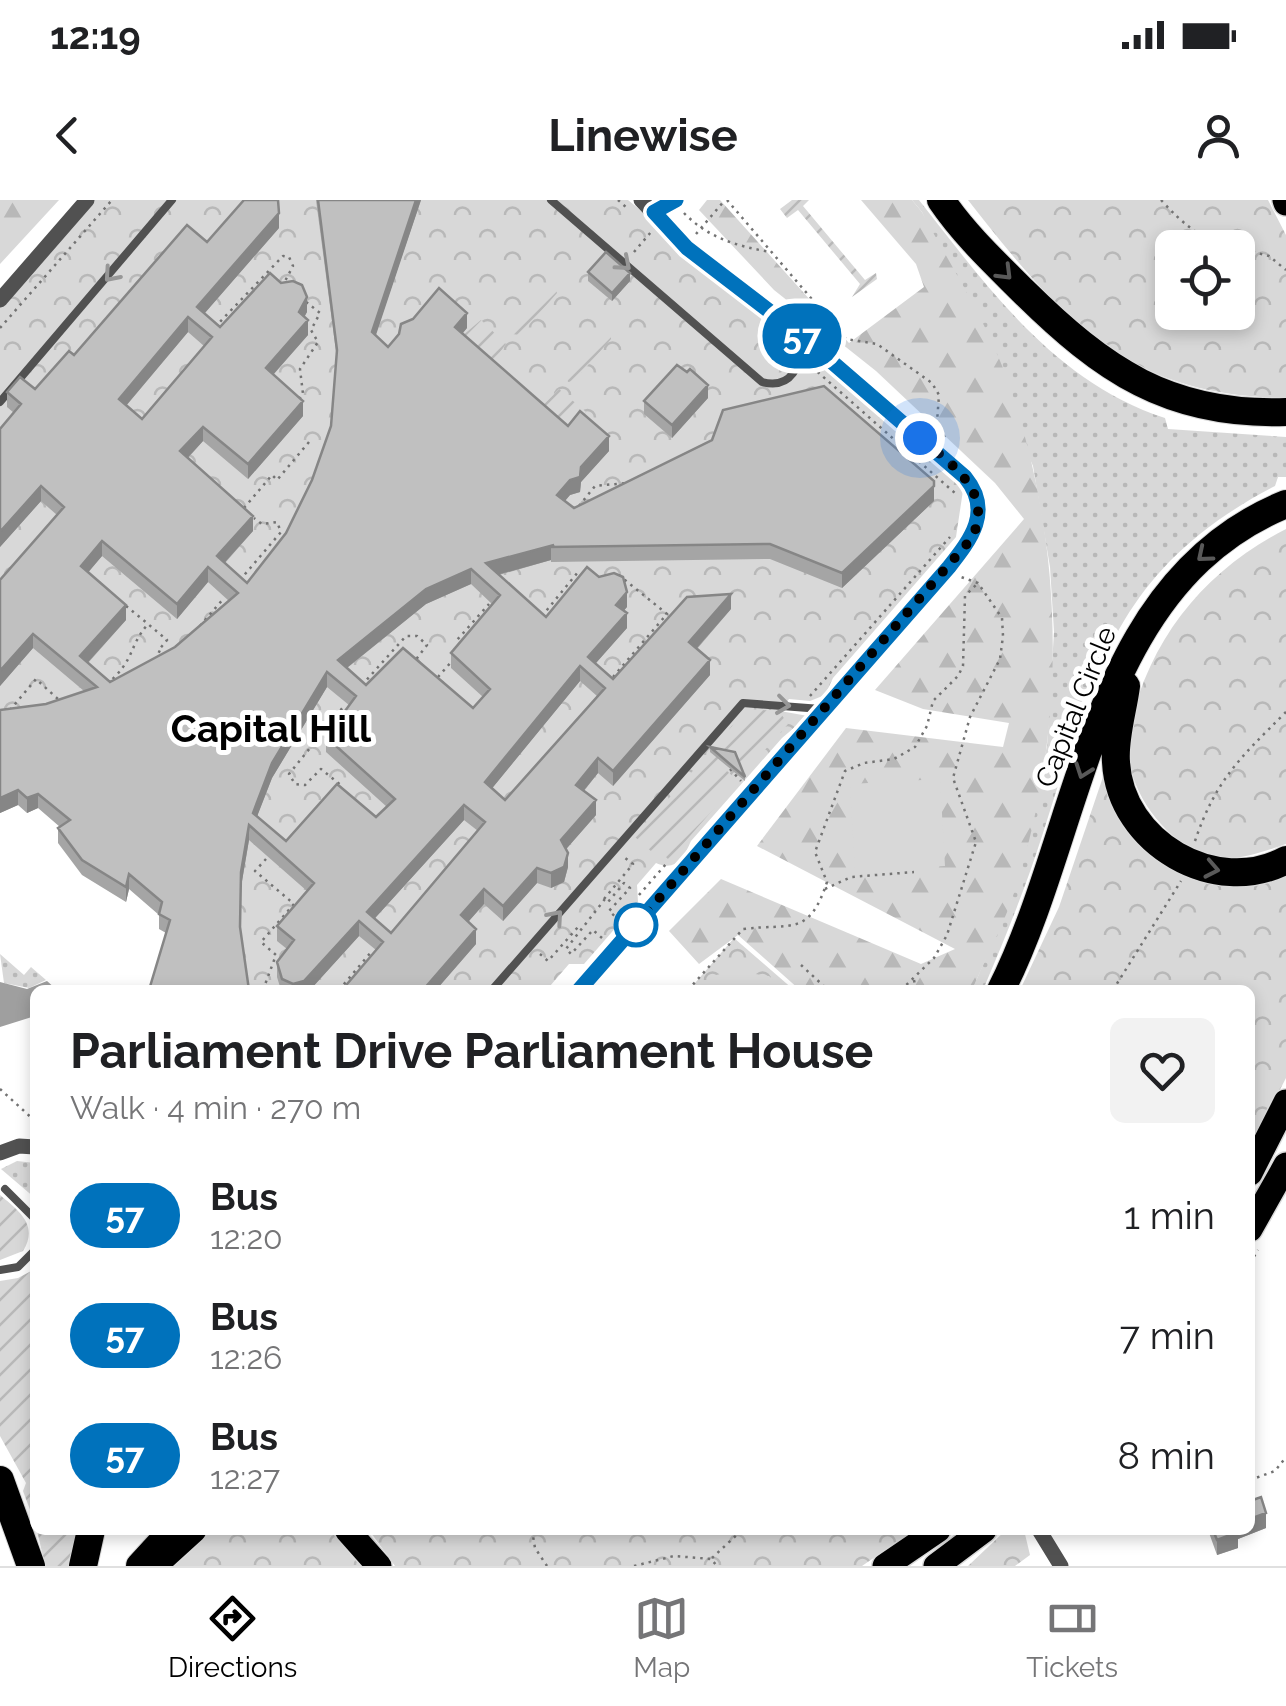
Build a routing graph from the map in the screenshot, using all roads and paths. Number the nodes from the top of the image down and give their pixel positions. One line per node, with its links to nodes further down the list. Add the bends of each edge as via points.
1 (87, 200): 18 (street)
2 (112, 200): 19 (path)
3 (172, 200): 23 (lane, one-way to 23)
4 (551, 200): 16 (lane)
5 (618, 200): 10 (path)
6 (726, 200): 11 (path); 14 (path)
7 (940, 200): 25 (highway, one-way to 25, via 1053,320 1130,380 1175,400)
8 (1161, 200): 12 (path)
9 (674, 201): 10 (street); 11 (path)
10 (641, 211): 13 (street); 16 (path, via 652,230)
11 (700, 229): 13 (path); 14 (path)
12 (1192, 230)
13 (687, 248): 21 (street)
14 (771, 252): 27 (path, via 846,339 877,344 932,383 939,395 937,422 956,459)
15 (1255, 253): 17 (path)
16 (624, 264): 22 (lane, one-way to 22, via 762,382 784,380)
17 (1286, 270)
18 (0, 300)
19 (0, 328)
20 (210, 333): 24 (path, via 277,260 290,257 293,266 282,281 320,313 311,330 318,342 300,369 303,394)
21 (803, 337): 22 (lane); 27 (street)
22 (802, 358): 29 (path)
23 (0, 402)
24 (295, 404)
25 (1286, 412)
26 (309, 442): 35 (path, via 243,509 262,524 278,522 281,532)
27 (950, 464): 56 (street, via 978,500 972,538)
28 (642, 487): 31 (path, via 595,486 577,509)
29 (958, 496)
30 (1286, 504): 45 (highway, Capital Circle, one-way to 45, via 1233,532 1193,564 1156,604)
31 (581, 517)
32 (952, 535): 53 (path)
33 (956, 573): 37 (path)
34 (610, 577): 50 (path, via 616,571 667,614)
35 (239, 581)
36 (592, 581): 41 (path, via 578,572)
37 (978, 583): 66 (path, via 965,596 963,666 933,701 915,747 894,759 854,766 840,780 815,852); 75 (path, via 1002,618 1004,636 953,778 976,842 974,858 947,936)
38 (224, 598): 43 (path)
39 (118, 600): 42 (path)
40 (489, 604): 44 (path, via 458,640)
41 (538, 622)
42 (148, 624): 46 (path, via 167,640 158,651); 51 (path, via 128,664)
43 (198, 628)
44 (464, 646)
45 (1132, 648): 63 (highway, one-way to 63, via 1116,761 1121,788 1148,831 1180,861 1218,871 1264,870); 84 (highway, Capital Circle, one-way to 84)
46 (170, 656)
47 (454, 658): 49 (path)
48 (423, 674): 52 (path, via 412,664 427,645 406,636)
49 (433, 682)
50 (606, 684)
51 (102, 688)
52 (358, 690)
53 (804, 700)
54 (344, 706): 60 (path, via 289,774 305,785 321,769 342,786)
55 (70, 709): 57 (path, via 36,679 7,714)
56 (824, 710): 78 (lane, one-way to 56, via 743,703); 79 (street)
57 (0, 713)
58 (730, 769): 59 (path)
59 (741, 781)
60 (333, 796)
61 (620, 854): 68 (path, via 633,864)
62 (266, 858): 76 (path, via 255,871 294,904 262,942 276,954)
63 (1286, 860)
64 (662, 866): 67 (path)
65 (914, 872): 66 (path, via 851,877)
66 (824, 890): 80 (path, via 805,923 743,929)
67 (641, 892)
68 (605, 900): 69 (path, via 624,883 630,888 609,911); 70 (path)
69 (619, 920)
70 (580, 928): 71 (path, via 566,950 572,954 593,930); 73 (path, via 548,961)
71 (604, 939)
72 (372, 951): 77 (path)
73 (536, 951)
74 (801, 965): 81 (path)
75 (913, 979): 82 (path); 83 (path)
76 (265, 985)
77 (342, 985)
78 (496, 985)
79 (583, 985)
80 (693, 985)
81 (823, 985)
82 (907, 985)
83 (915, 985)
84 (1004, 985)
85 (0, 1089): 87 (path)
86 (1286, 1102): 90 (main road)
87 (30, 1116)
88 (28, 1146): 89 (street)
89 (0, 1153)
90 (1255, 1163)
91 (1286, 1165): 94 (main road)
92 (4, 1188): 93 (lane)
93 (30, 1215)
94 (1255, 1220)
95 (30, 1255): 96 (lane, via 18,1267)
96 (0, 1270)
97 (1286, 1456): 98 (path, via 1275,1471)
98 (1255, 1478)
99 (0, 1480): 109 (highway)
100 (90, 1535): 112 (highway)
101 (169, 1535): 111 (highway)
102 (187, 1535): 111 (main road)
103 (352, 1535): 113 (main road)
104 (533, 1535): 114 (path)
105 (737, 1535): 110 (path)
106 (931, 1535): 117 (main road)
107 (977, 1535): 118 (main road)
108 (1042, 1535): 119 (street)
109 (28, 1555)
110 (711, 1559): 115 (path, via 674,1556); 116 (path)
111 (148, 1563)
112 (83, 1566)
113 (379, 1566)
114 (547, 1566)
115 (634, 1566)
116 (717, 1566)
117 (886, 1566)
118 (936, 1566)
119 (1062, 1566)

